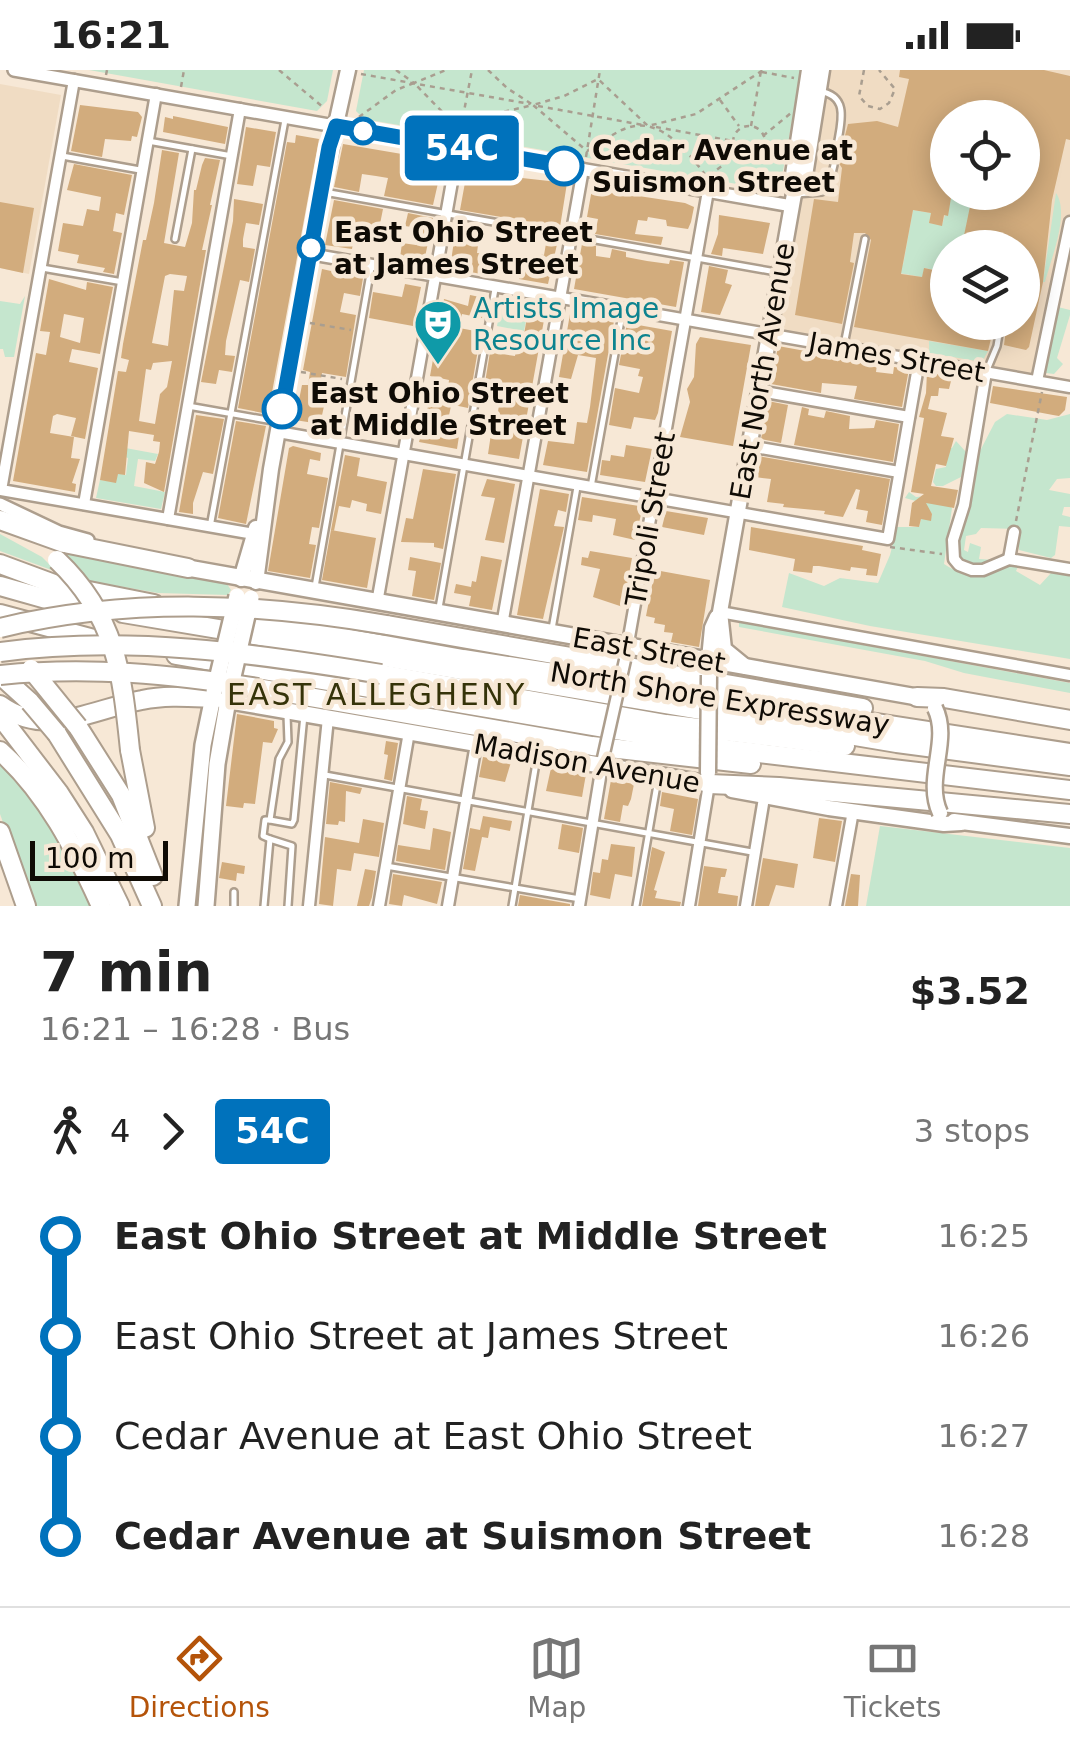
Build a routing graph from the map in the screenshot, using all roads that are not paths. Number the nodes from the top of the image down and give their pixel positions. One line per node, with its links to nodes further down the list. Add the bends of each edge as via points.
1 (14, 70): 4 (street)
2 (822, 70): 5 (main road, East North Avenue)
3 (354, 72): 9 (main road)
4 (74, 80): 6 (street); 14 (street)
5 (809, 82): 12 (lane, via 836,97 842,110); 21 (main road, East North Avenue)
6 (156, 94): 7 (street); 10 (street)
7 (240, 109): 8 (street); 15 (street)
8 (285, 117): 9 (street); 47 (lane)
9 (336, 126): 11 (street); 20 (main road)
10 (148, 141): 13 (lane); 18 (street)
11 (459, 143): 16 (street); 22 (street)
12 (837, 146)
13 (192, 148): 15 (lane); 25 (lane)
14 (60, 156): 18 (lane); 30 (street)
15 (232, 156): 46 (street)
16 (584, 164): 19 (street); 24 (street)
17 (834, 165): 21 (lane, via 822,192)
18 (143, 170): 33 (street)
19 (707, 183): 21 (street); 28 (street, Tripoli Street)
20 (321, 192): 22 (lane); 27 (main road)
21 (793, 200): 31 (main road, East North Avenue)
22 (446, 214): 24 (lane); 32 (street)
23 (1070, 222): 43 (street)
24 (571, 236): 28 (lane); 35 (street)
25 (175, 239)
26 (865, 239): 40 (lane)
27 (310, 254): 29 (street, James Street); 49 (main road)
28 (696, 258): 31 (lane); 37 (street, Tripoli Street)
29 (372, 265): 32 (street, James Street); 50 (lane)
30 (40, 268): 33 (lane); 59 (street)
31 (780, 272): 38 (main road, East North Avenue)
32 (435, 276): 34 (street, James Street); 52 (street)
33 (123, 282): 62 (street)
34 (496, 286): 35 (street, James Street); 53 (lane)
35 (560, 298): 36 (street, James Street); 56 (street)
36 (623, 309): 37 (street, James Street); 58 (lane)
37 (686, 320): 38 (street, James Street); 60 (street, Tripoli Street)
38 (769, 334): 40 (street, James Street); 45 (main road, East North Avenue)
39 (998, 340): 42 (lane)
40 (844, 348): 41 (street, James Street)
41 (919, 361): 42 (street, James Street); 48 (street)
42 (986, 372): 43 (street, James Street); 69 (street, via 953,556 972,570)
43 (1039, 387): 44 (street, James Street)
44 (1070, 387)
45 (759, 391): 48 (street); 51 (main road, East North Avenue)
46 (188, 406): 47 (lane); 64 (street)
47 (230, 413): 49 (lane); 66 (lane)
48 (909, 417): 55 (street)
49 (279, 427): 50 (street); 54 (main road)
50 (340, 442): 52 (street); 75 (lane)
51 (749, 446): 55 (street); 63 (main road, East North Avenue)
52 (404, 454): 53 (street); 76 (street)
53 (464, 464): 56 (street); 78 (lane)
54 (271, 469): 68 (main road); 73 (main road)
55 (900, 472): 63 (street, via 887,543)
56 (528, 476): 57 (street); 80 (street)
57 (578, 484): 58 (street); 82 (lane)
58 (591, 487): 60 (street)
59 (1, 490): 62 (street)
60 (654, 498): 63 (street); 85 (street, Tripoli Street)
61 (0, 504): 71 (street, via 59,532)
62 (84, 504): 64 (street)
63 (737, 512): 77 (main road, East North Avenue)
64 (168, 519): 66 (street)
65 (0, 522): 71 (highway); 130 (highway, bridge, via 57,560 106,623 122,681)
66 (210, 526): 68 (street)
67 (1014, 530): 69 (street)
68 (254, 534): 73 (main road)
69 (1009, 559): 72 (street)
70 (0, 564): 101 (highway, North Shore Expressway, via 75,589 463,658)
71 (188, 568): 73 (main road, East Street)
72 (1070, 569)
73 (248, 580): 75 (main road, East Street); 90 (main road, bridge)
74 (0, 584): 106 (highway, via 57,602)
75 (314, 592): 76 (main road, East Street)
76 (377, 603): 78 (main road, East Street)
77 (720, 612): 86 (main road, East North Avenue, via 724,649); 87 (main road, East North Avenue); 89 (street)
78 (438, 613): 80 (main road, East Street)
79 (0, 614): 107 (highway, North Shore Expressway, via 132,648 688,743)
80 (502, 624): 82 (main road, East Street)
81 (0, 628): 101 (highway, bridge, via 188,606 295,610 981,727)
82 (552, 633): 85 (main road, East Street)
83 (0, 641): 130 (highway, bridge, via 78,727 121,795)
84 (0, 652): 106 (highway, bridge, via 80,646 242,652 666,724)
85 (626, 653): 87 (main road, East Street); 105 (street, Tripoli Street, bridge)
86 (747, 667): 87 (main road, East Street); 91 (main road, East Street)
87 (708, 668): 110 (main road, East North Avenue, bridge)
88 (0, 675): 107 (highway, bridge, via 153,674 655,755 883,777); 138 (highway, bridge, via 57,734)
89 (1070, 676)
90 (221, 696): 92 (highway, via 146,699 51,721 22,720); 93 (main road, Madison Avenue); 139 (main road, via 203,745); 140 (main road)
91 (917, 697): 96 (highway); 111 (main road, East Street, bridge, via 935,708 941,728)
92 (0, 705)
93 (295, 712): 95 (main road, Madison Avenue); 97 (lane); 98 (lane)
94 (0, 716): 137 (highway, via 84,832)
95 (328, 718): 99 (main road, Madison Avenue); 108 (street)
96 (1070, 720)
97 (287, 731): 98 (lane); 120 (lane)
98 (302, 732): 120 (lane, via 294,820)
99 (410, 732): 100 (main road, Madison Avenue); 112 (street)
100 (476, 744): 104 (main road, Madison Avenue); 115 (street)
101 (1029, 745): 103 (highway)
102 (0, 751): 136 (highway, via 42,798)
103 (1070, 753)
104 (538, 754): 105 (main road, Madison Avenue); 117 (lane)
105 (602, 762): 109 (main road, Madison Avenue); 121 (street, Tripoli Street)
106 (1070, 769)
107 (910, 772): 113 (highway)
108 (322, 774): 112 (lane); 144 (street)
109 (658, 776): 110 (main road, Madison Avenue); 124 (lane)
110 (709, 778): 114 (main road, Madison Avenue); 118 (highway); 127 (street)
111 (933, 783): 119 (main road, bridge, via 924,811); 122 (main road, East Street, bridge, via 940,813)
112 (400, 788): 115 (lane); 129 (street)
113 (1070, 790)
114 (764, 798): 116 (main road, Madison Avenue); 128 (street)
115 (466, 800): 117 (lane); 131 (street)
116 (853, 811): 119 (main road, Madison Avenue); 151 (street)
117 (528, 812): 121 (lane); 132 (lane)
118 (1070, 814)
119 (895, 816): 122 (main road, Madison Avenue)
120 (270, 820): 126 (lane, via 263,836)
121 (593, 823): 124 (lane); 134 (street, Tripoli Street)
122 (961, 823): 125 (main road, East Street)
123 (0, 832): 135 (highway)
124 (648, 833): 127 (lane); 148 (lane)
125 (1070, 836)
126 (270, 839): 142 (lane); 143 (lane, via 292,846)
127 (699, 842): 128 (lane); 149 (street)
128 (754, 852): 150 (street)
129 (386, 866): 131 (lane); 145 (street)
130 (153, 876): 138 (highway)
131 (453, 878): 132 (lane); 146 (street)
132 (515, 888): 134 (lane); 147 (lane)
133 (234, 892): 141 (lane)
134 (579, 902)
135 (26, 906)
136 (100, 906)
137 (120, 906)
138 (156, 906)
139 (187, 906)
140 (206, 906)
141 (234, 906)
142 (264, 906)
143 (288, 906)
144 (309, 906)
145 (379, 906)
146 (448, 906)
147 (512, 906)
148 (636, 906)
149 (689, 906)
150 (746, 906)
151 (836, 906)

